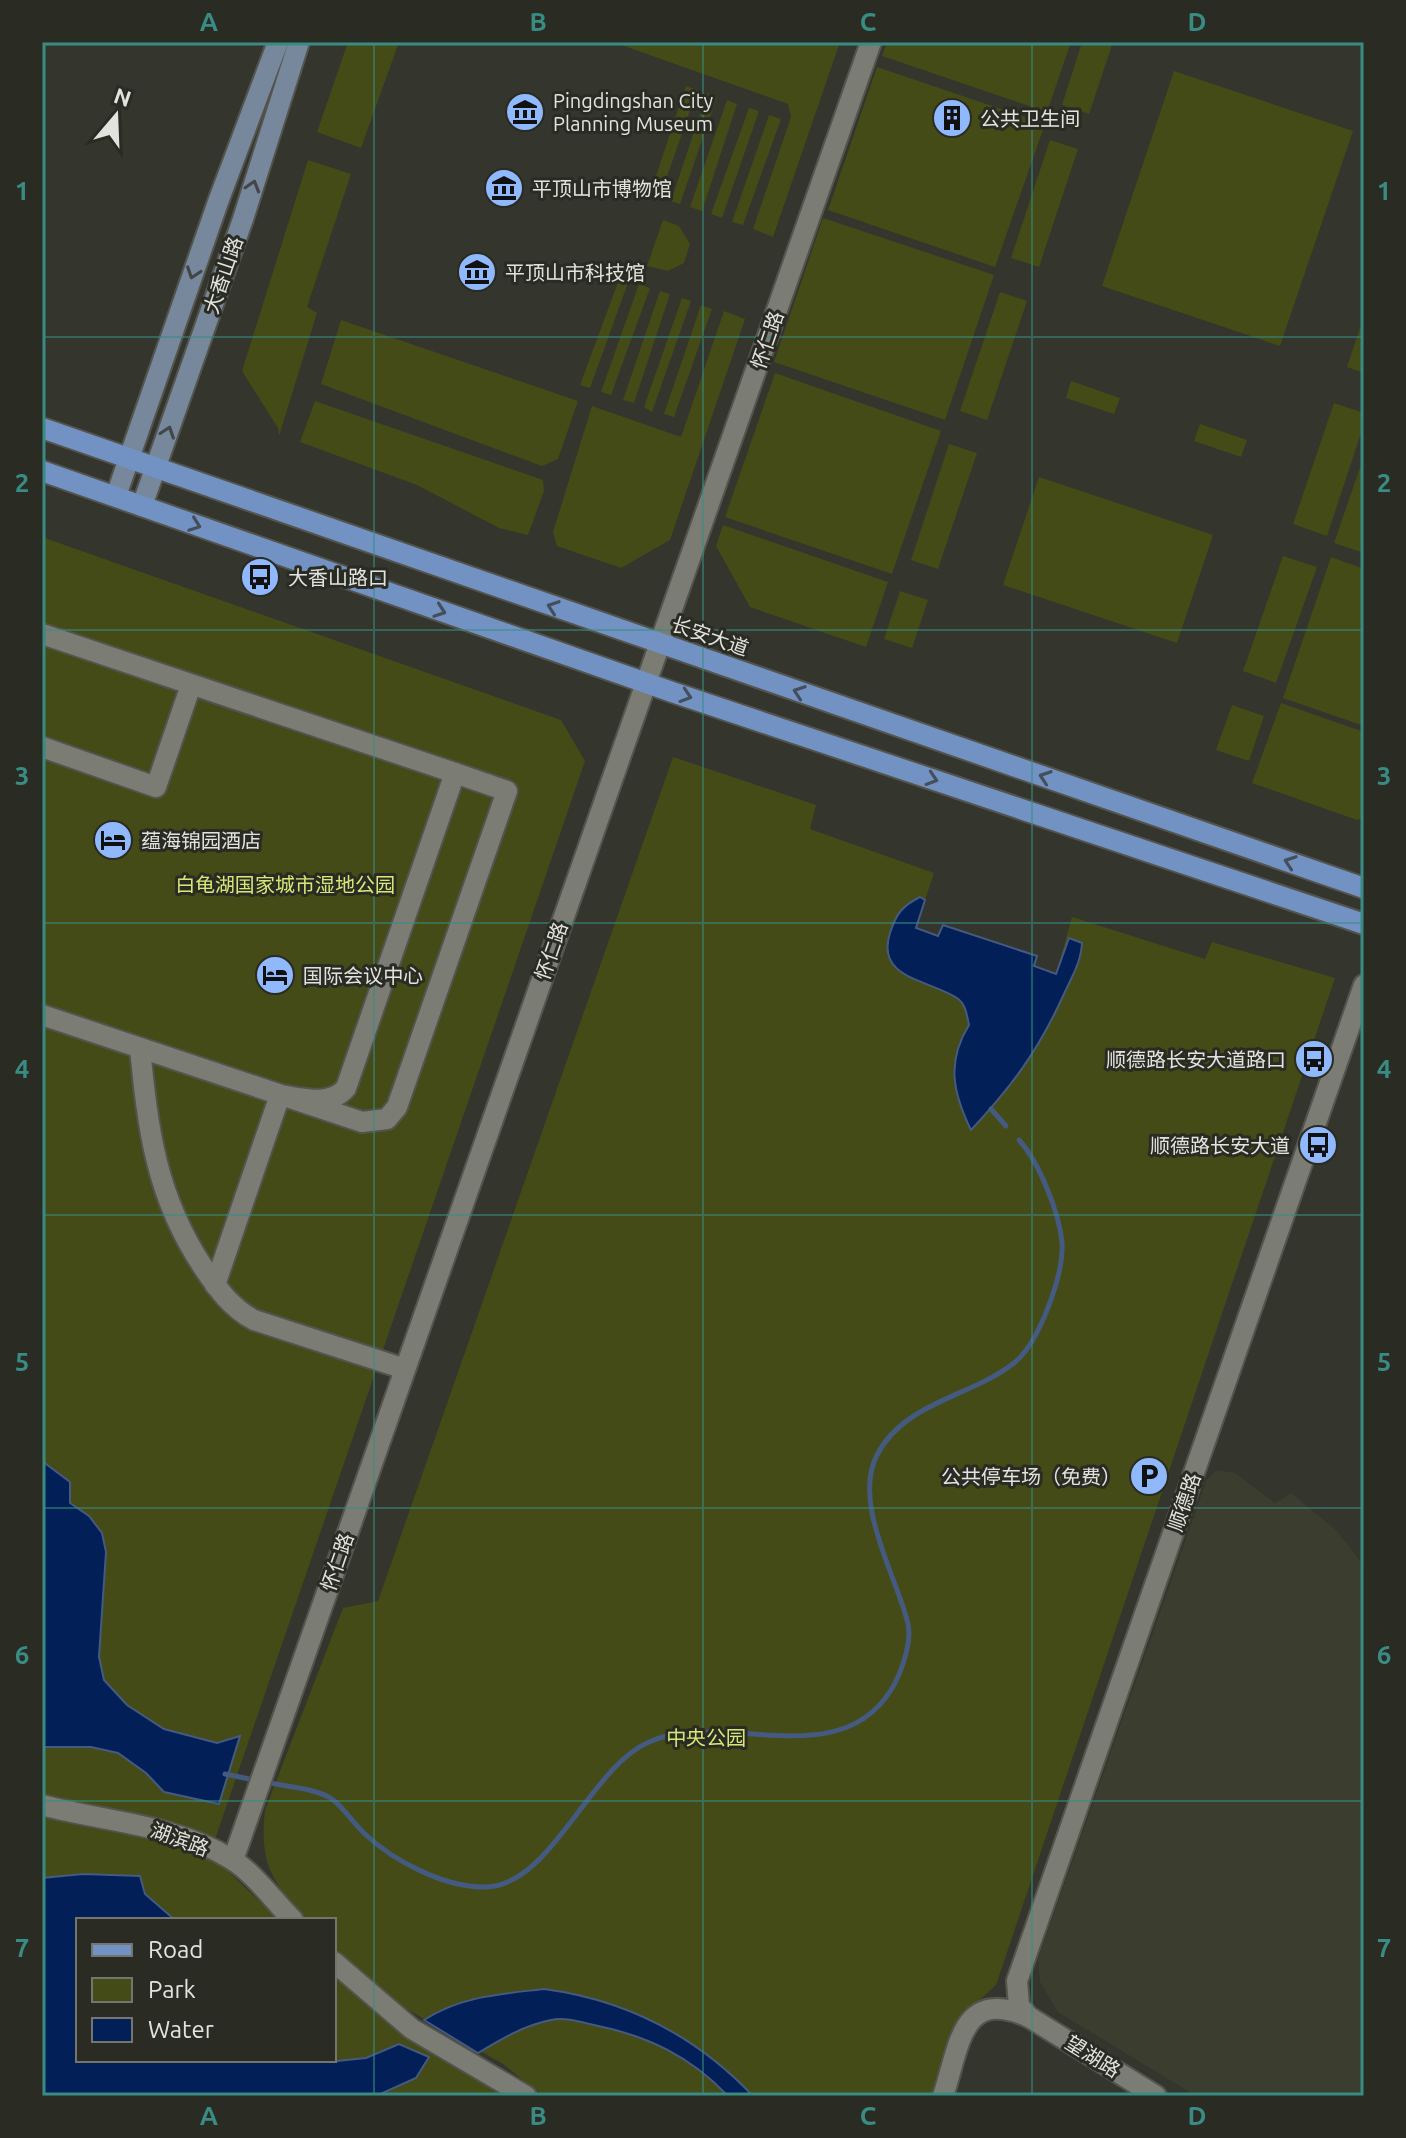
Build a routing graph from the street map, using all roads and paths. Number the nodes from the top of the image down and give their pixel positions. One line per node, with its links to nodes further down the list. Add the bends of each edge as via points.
1 (278, 42): 5 (main road, 大香山路, one-way to 5)
2 (299, 42): 6 (main road, 大香山路, one-way to 2)
3 (871, 42): 11 (street, 怀仁路)
4 (42, 428): 5 (main road, 长安大道)
5 (129, 459): 6 (main road, 长安大道); 8 (main road, 大香山路)
6 (156, 468): 9 (main road, 大香山路); 11 (main road, 长安大道, one-way to 6)
7 (42, 471): 8 (main road)
8 (116, 496): 9 (main road)
9 (142, 506): 12 (main road, one-way to 12)
10 (43, 638): 13 (street)
11 (660, 645): 12 (street, 怀仁路); 16 (main road, 长安大道, one-way to 11)
12 (646, 683): 17 (main road, one-way to 17); 23 (street, 怀仁路)
13 (191, 685): 14 (street, via 156,787); 15 (street)
14 (42, 747)
15 (455, 773): 21 (street, via 346,1088 334,1099); 21 (street, via 507,791 393,1115 362,1122)
16 (1364, 888)
17 (1364, 924)
18 (1364, 985): 28 (street, 顺德路, via 1023,1961 1016,1994)
19 (42, 1015): 20 (street)
20 (140, 1048): 21 (street); 22 (street, via 153,1159 186,1242)
21 (280, 1095): 22 (street)
22 (215, 1285): 23 (street, via 233,1308 254,1320)
23 (405, 1369): 25 (street, 怀仁路)
24 (42, 1805): 25 (street, 湖滨路, via 147,1826)
25 (233, 1860): 26 (street, 湖滨路)
26 (291, 1918)
27 (336, 1964): 29 (street, via 412,2029)
28 (1029, 2017): 30 (street, 望湖路, via 1004,2006 978,2012 967,2025); 31 (street, 望湖路)
29 (526, 2096)
30 (943, 2096)
31 (1156, 2096)

